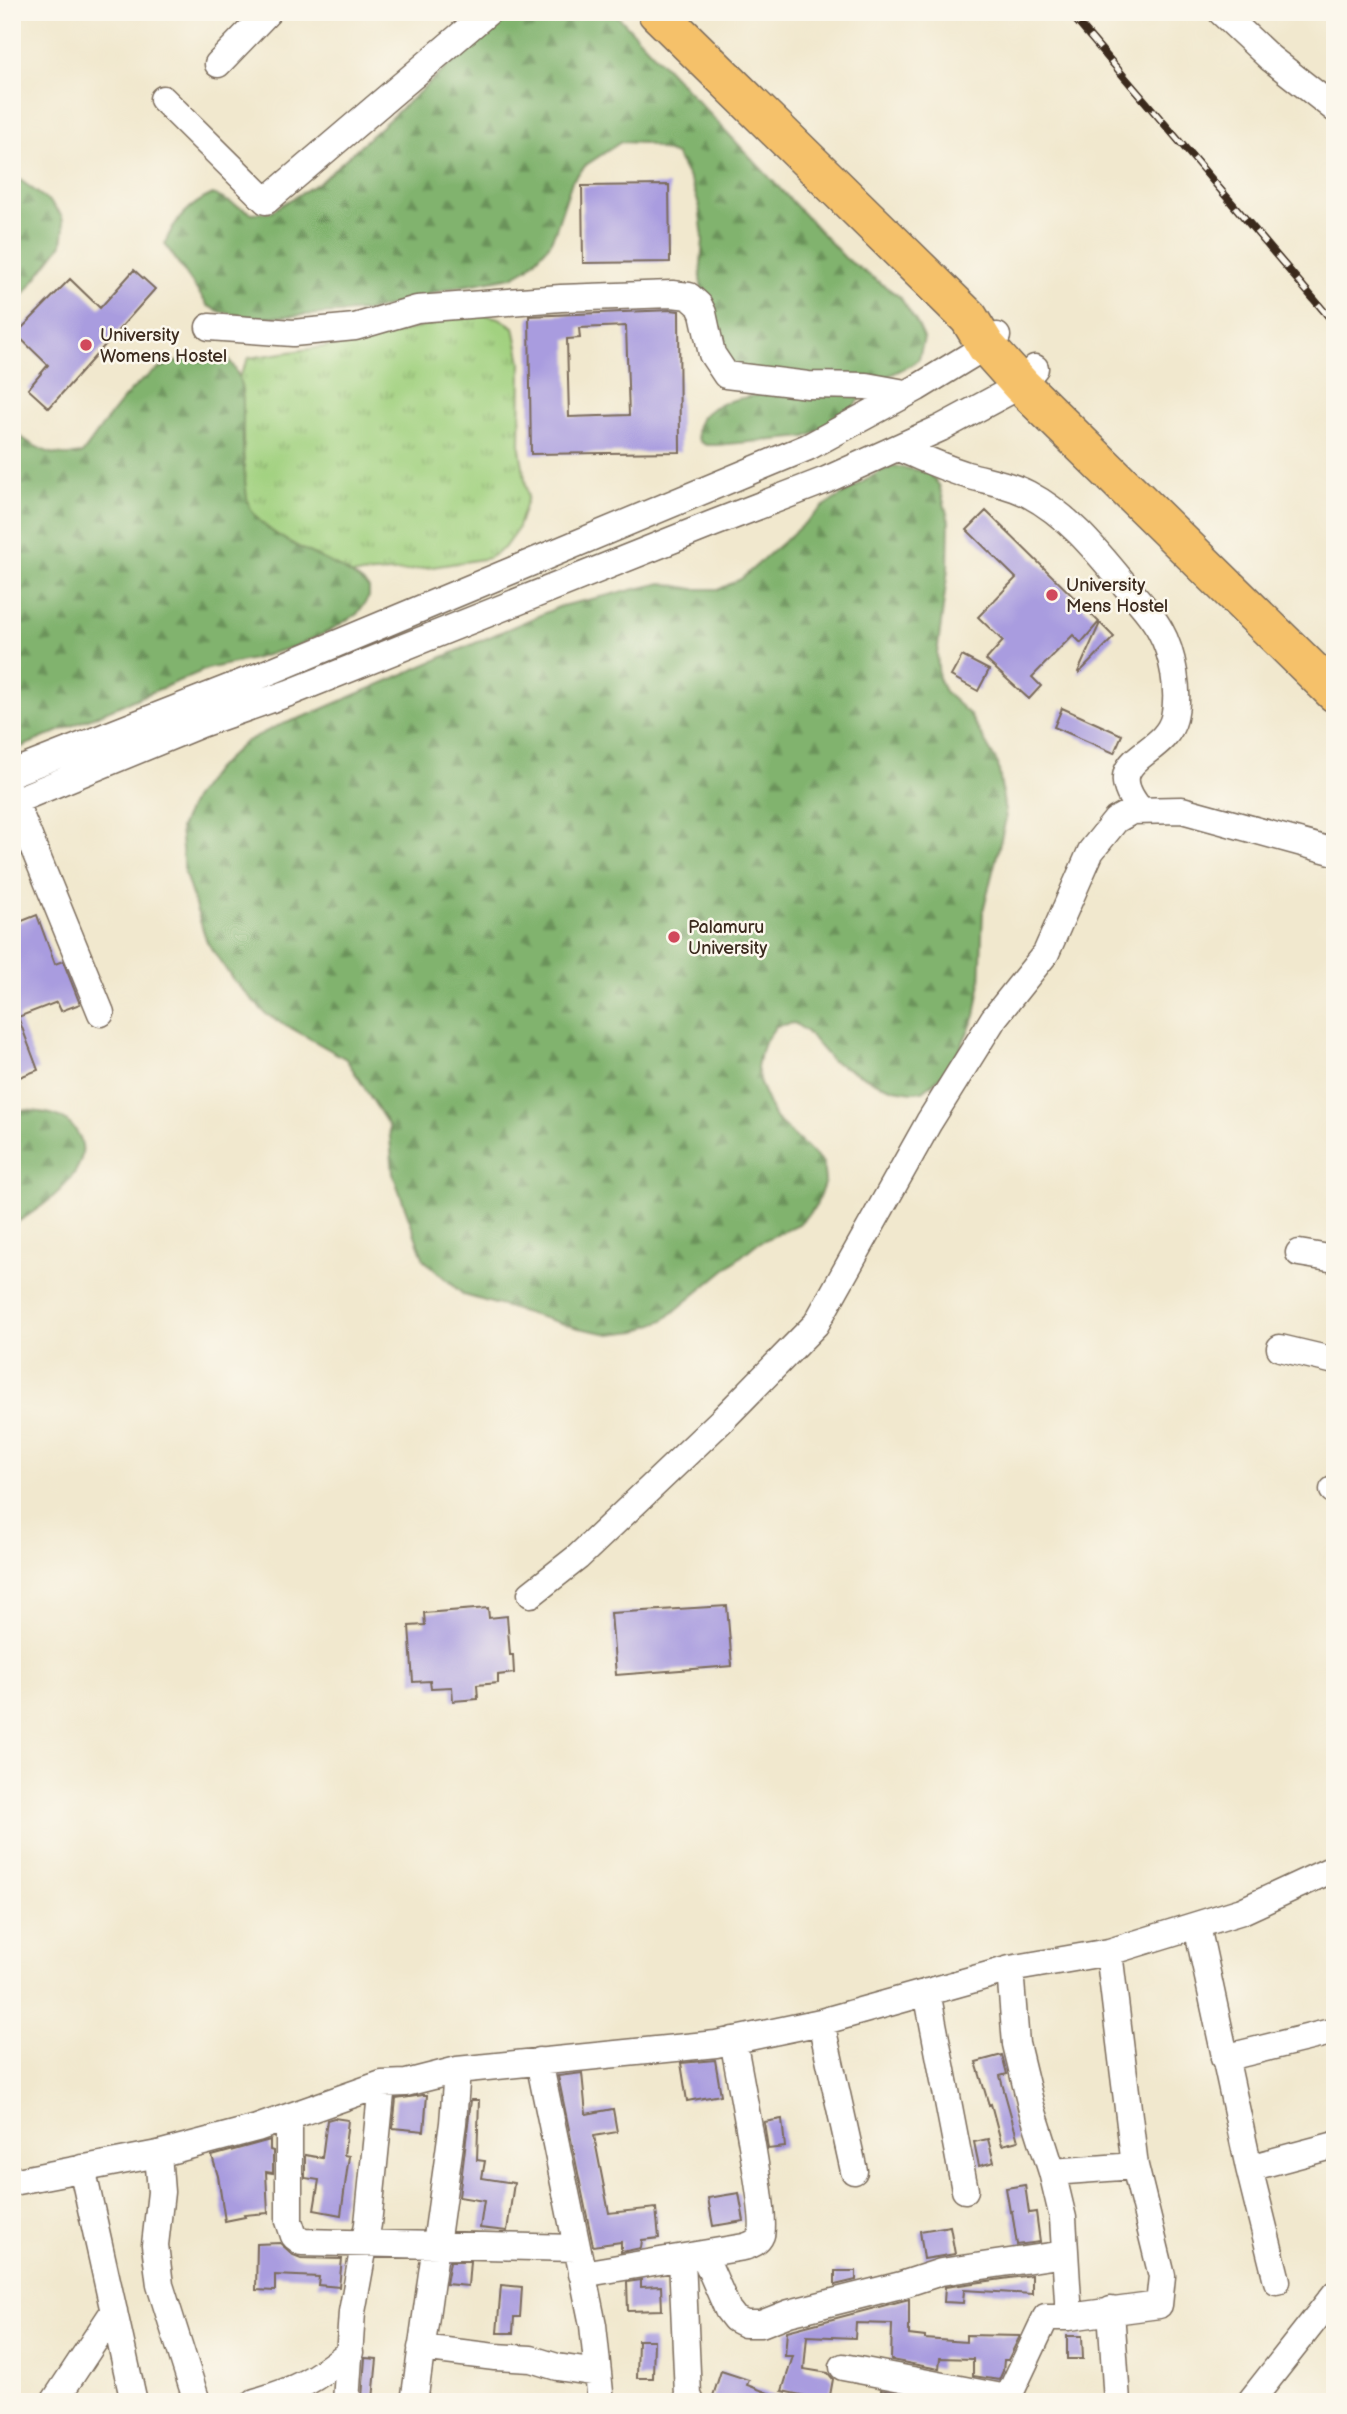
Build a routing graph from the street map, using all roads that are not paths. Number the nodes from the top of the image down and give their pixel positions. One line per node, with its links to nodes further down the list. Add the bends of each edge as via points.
1 (268, 12): 5 (street)
2 (488, 12): 6 (street, via 266,201)
3 (657, 12): 9 (highway)
4 (1221, 12): 7 (street)
5 (218, 64)
6 (163, 99)
7 (1335, 109)
8 (209, 327): 11 (street, via 293,333 355,327 417,309 672,294 689,296 699,305 712,354 726,375)
9 (985, 333): 10 (highway); 11 (street)
10 (1028, 376): 12 (street); 15 (highway); 16 (highway)
11 (905, 393): 13 (street, via 808,447)
12 (898, 448): 14 (street); 19 (street, via 1020,490 1050,508 1086,538 1152,617 1168,646 1174,720 1156,746 1127,770 1131,799)
13 (700, 491): 14 (street); 17 (street, via 259,676)
14 (712, 524): 18 (street)
15 (1335, 663)
16 (1335, 693)
17 (12, 773)
18 (13, 799): 21 (street)
19 (1141, 811): 20 (street, via 1182,810); 26 (street, via 1116,820 1091,851 1046,953 993,1018 929,1122 817,1324 598,1538)
20 (1335, 852)
21 (101, 1013)
22 (1299, 1254): 23 (street)
23 (1335, 1259)
24 (1280, 1348): 25 (street)
25 (1335, 1361)
26 (531, 1594)
27 (1335, 1868): 28 (street, via 1242,1911)
28 (1196, 1926): 29 (street); 35 (street)
29 (1109, 1952): 30 (street); 42 (street)
30 (1010, 1969): 31 (street); 46 (street, via 1016,2044)
31 (927, 1992): 32 (street); 48 (street)
32 (821, 2022): 34 (street); 45 (street)
33 (1335, 2031): 35 (street)
34 (733, 2040): 36 (street); 53 (street, via 762,2234 744,2248)
35 (1224, 2058): 44 (street)
36 (538, 2061): 37 (street); 51 (street)
37 (457, 2070): 38 (street); 50 (street)
38 (382, 2084): 39 (street); 49 (street)
39 (289, 2117): 41 (street); 49 (street, via 289,2221 294,2236 312,2244)
40 (1335, 2145): 44 (street)
41 (158, 2154): 43 (street); 69 (street, via 161,2192 155,2245 160,2285)
42 (1135, 2166): 46 (street); 57 (street, via 1162,2276 1159,2305)
43 (82, 2168): 47 (street); 58 (street)
44 (1249, 2168): 55 (street)
45 (853, 2171)
46 (1052, 2172): 52 (street, via 1063,2218)
47 (12, 2182)
48 (965, 2190)
49 (365, 2242): 50 (street); 61 (street)
50 (436, 2243): 51 (street); 60 (street)
51 (576, 2248): 54 (street)
52 (1065, 2254): 53 (street, via 941,2272 761,2324 735,2319); 59 (street)
53 (693, 2257): 54 (street); 74 (street)
54 (582, 2274): 63 (street)
55 (1278, 2281)
56 (1335, 2294): 76 (street)
57 (1111, 2309): 59 (street); 75 (street)
58 (114, 2311): 64 (street); 68 (street)
59 (1069, 2317): 65 (street, via 1046,2316)
60 (421, 2348): 63 (street, via 531,2359); 72 (street)
61 (350, 2352): 70 (street, via 311,2381); 71 (street)
62 (843, 2367): 65 (street)
63 (598, 2373): 73 (street)
64 (73, 2374): 66 (street); 67 (street)
65 (1007, 2400)
66 (54, 2402)
67 (79, 2402)
68 (134, 2402)
69 (197, 2402)
70 (255, 2402)
71 (346, 2402)
72 (415, 2402)
73 (601, 2402)
74 (691, 2402)
75 (1117, 2402)
76 (1251, 2402)

